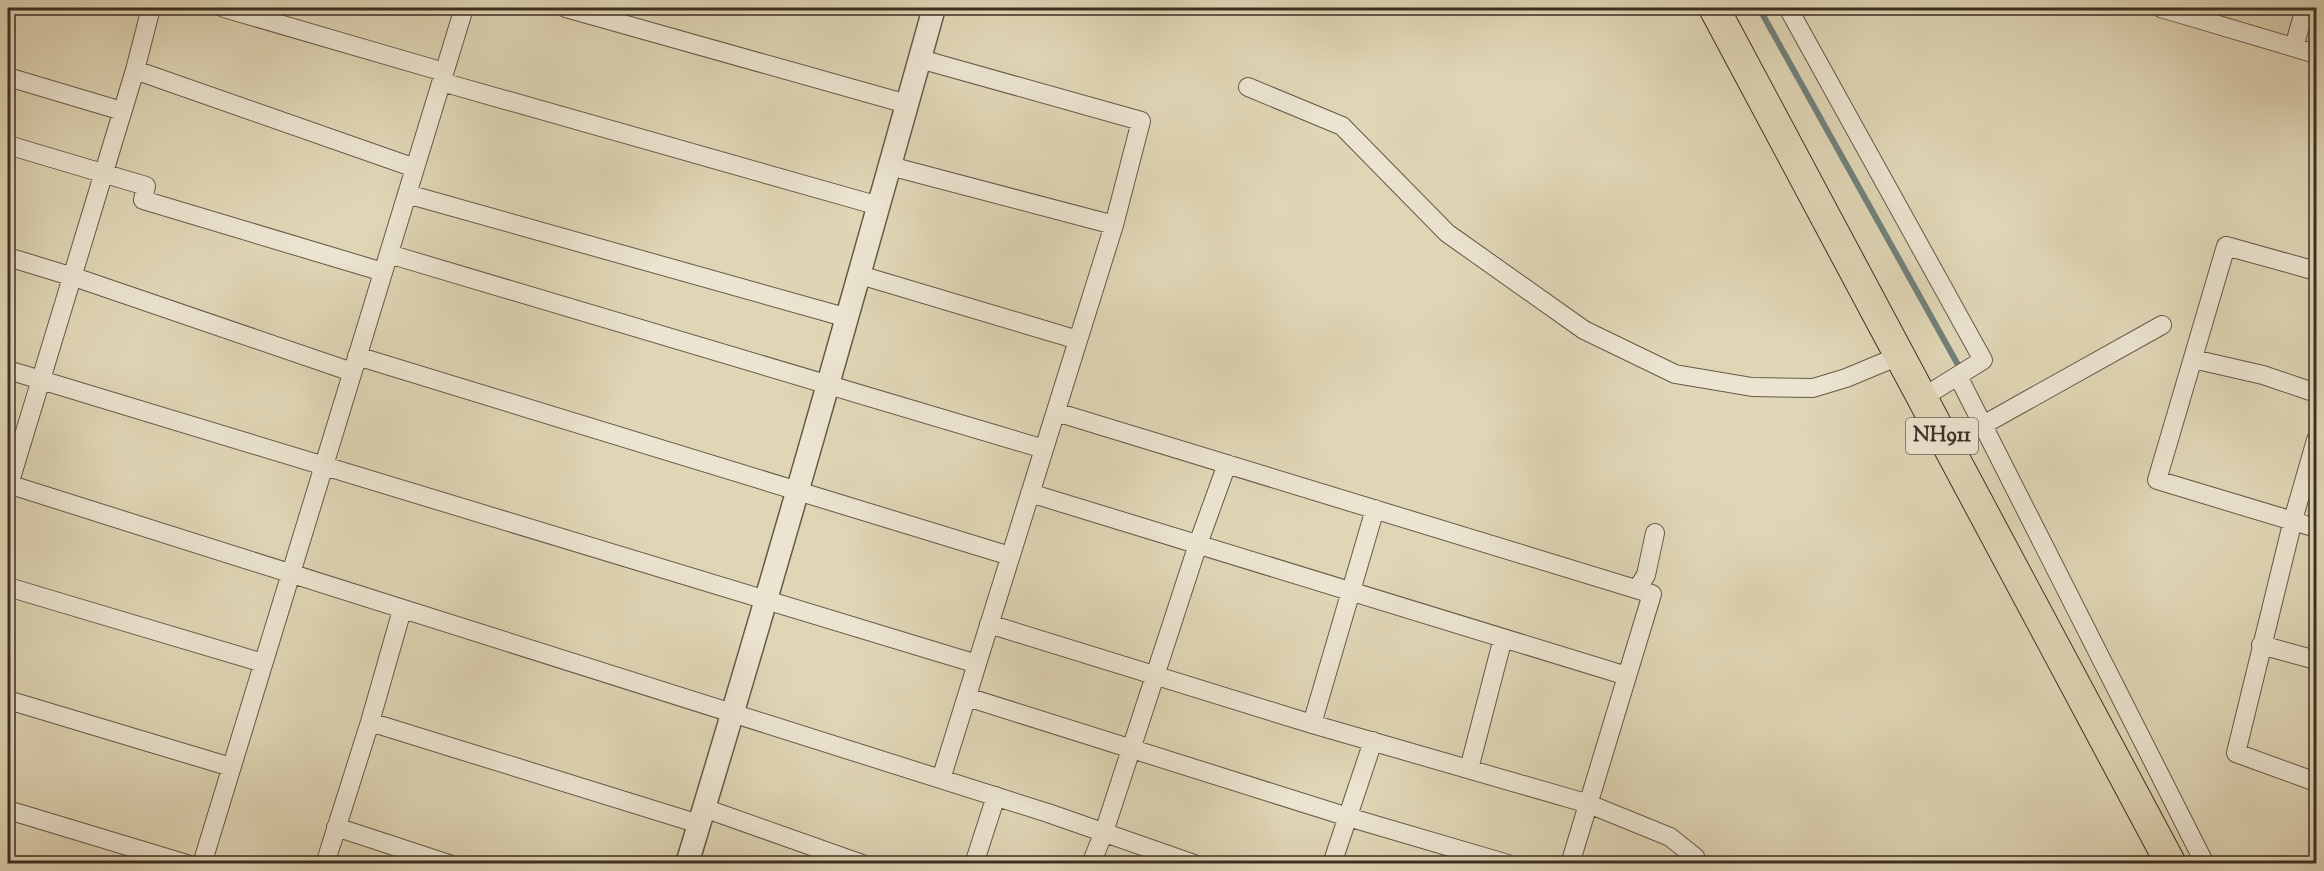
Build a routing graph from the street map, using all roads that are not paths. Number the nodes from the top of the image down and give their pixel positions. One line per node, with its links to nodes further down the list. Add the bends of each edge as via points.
1 (151, 8): 13 (street)
2 (224, 8): 15 (street)
3 (464, 8): 15 (street)
4 (566, 8): 17 (street)
5 (934, 8): 12 (street)
6 (1714, 8): 35 (highway, NH911)
7 (1788, 8): 39 (street, via 1983,360)
8 (2161, 8): 10 (street)
9 (2305, 8): 10 (street)
10 (2294, 47): 11 (street)
11 (2316, 54)
12 (920, 60): 17 (street); 25 (street, via 1140,121)
13 (135, 70): 18 (street); 21 (street)
14 (8, 77): 18 (street)
15 (443, 77): 21 (street); 24 (street)
16 (1248, 87): 35 (street, via 1342,126 1447,234 1584,330 1675,374 1752,387 1813,388)
17 (907, 104): 20 (street)
18 (122, 111): 22 (street)
19 (8, 145): 22 (street)
20 (890, 166): 24 (street); 25 (street)
21 (415, 168): 23 (street)
22 (102, 173): 29 (street, via 146,186 143,200); 31 (street)
23 (407, 194): 26 (street); 32 (street)
24 (879, 206): 30 (street)
25 (1114, 225): 34 (street)
26 (388, 254): 29 (street); 41 (street)
27 (8, 257): 31 (street)
28 (2316, 271): 36 (street, via 2226,246)
29 (383, 272): 37 (street)
30 (860, 275): 32 (street); 34 (street)
31 (71, 277): 37 (street); 40 (street)
32 (848, 318): 41 (street)
33 (2162, 325): 45 (street)
34 (1078, 340): 44 (street)
35 (1899, 356): 43 (highway, NH911)
36 (2193, 359): 42 (street, via 2263,375); 54 (street, via 2157,480)
37 (355, 364): 49 (street); 51 (street)
38 (8, 370): 40 (street)
39 (1958, 376): 43 (street); 45 (street)
40 (39, 380): 49 (street); 50 (street)
41 (828, 386): 47 (street); 51 (street)
42 (2316, 393)
43 (1922, 398): 104 (highway, NH911)
44 (1056, 411): 47 (street); 48 (street)
45 (1983, 425): 105 (street)
46 (2316, 440): 54 (street)
47 (1044, 449): 52 (street)
48 (1227, 464): 53 (street); 57 (street)
49 (323, 466): 59 (street); 63 (street)
50 (8, 486): 59 (street)
51 (798, 490): 58 (street); 63 (street)
52 (1030, 493): 57 (street); 58 (street)
53 (1375, 509): 61 (street); 62 (street)
54 (2293, 520): 55 (street); 67 (street)
55 (2316, 528)
56 (1655, 533): 61 (street, via 1646,575)
57 (1198, 544): 62 (street); 71 (street)
58 (1010, 556): 65 (street)
59 (290, 574): 64 (street); 69 (street)
60 (8, 587): 69 (street)
61 (1636, 589): 72 (street, via 1652,594)
62 (1351, 591): 66 (street); 77 (street)
63 (766, 600): 70 (street); 75 (street)
64 (402, 610): 75 (street); 76 (street)
65 (989, 624): 70 (street); 71 (street)
66 (1503, 638): 72 (street); 81 (street)
67 (2261, 645): 68 (street); 83 (street, via 2236,753)
68 (2316, 660)
69 (263, 663): 80 (street)
70 (977, 664): 73 (street)
71 (1156, 676): 77 (street); 79 (street)
72 (1627, 676): 85 (street)
73 (967, 698): 79 (street); 82 (street)
74 (8, 700): 80 (street)
75 (733, 713): 82 (street); 87 (street)
76 (370, 722): 87 (street); 89 (street)
77 (1312, 724): 78 (street)
78 (1373, 741): 81 (street); 88 (street)
79 (1131, 749): 88 (street); 90 (street)
80 (231, 767): 92 (street)
81 (1469, 769): 85 (street)
82 (941, 779): 84 (street)
83 (2316, 782)
84 (996, 796): 90 (street); 97 (street)
85 (1588, 804): 102 (street); 103 (street, via 1670,837 1695,857)
86 (8, 810): 91 (street)
87 (701, 816): 95 (street); 96 (street)
88 (1348, 817): 100 (street); 101 (street)
89 (336, 827): 93 (street); 94 (street)
90 (1104, 832): 98 (street); 99 (street)
91 (186, 864)
92 (202, 864)
93 (325, 864)
94 (449, 864)
95 (687, 864)
96 (862, 864)
97 (974, 864)
98 (1091, 864)
99 (1194, 864)
100 (1332, 864)
101 (1508, 864)
102 (1570, 864)
103 (1693, 864)
104 (2171, 864)
105 (2205, 864)

